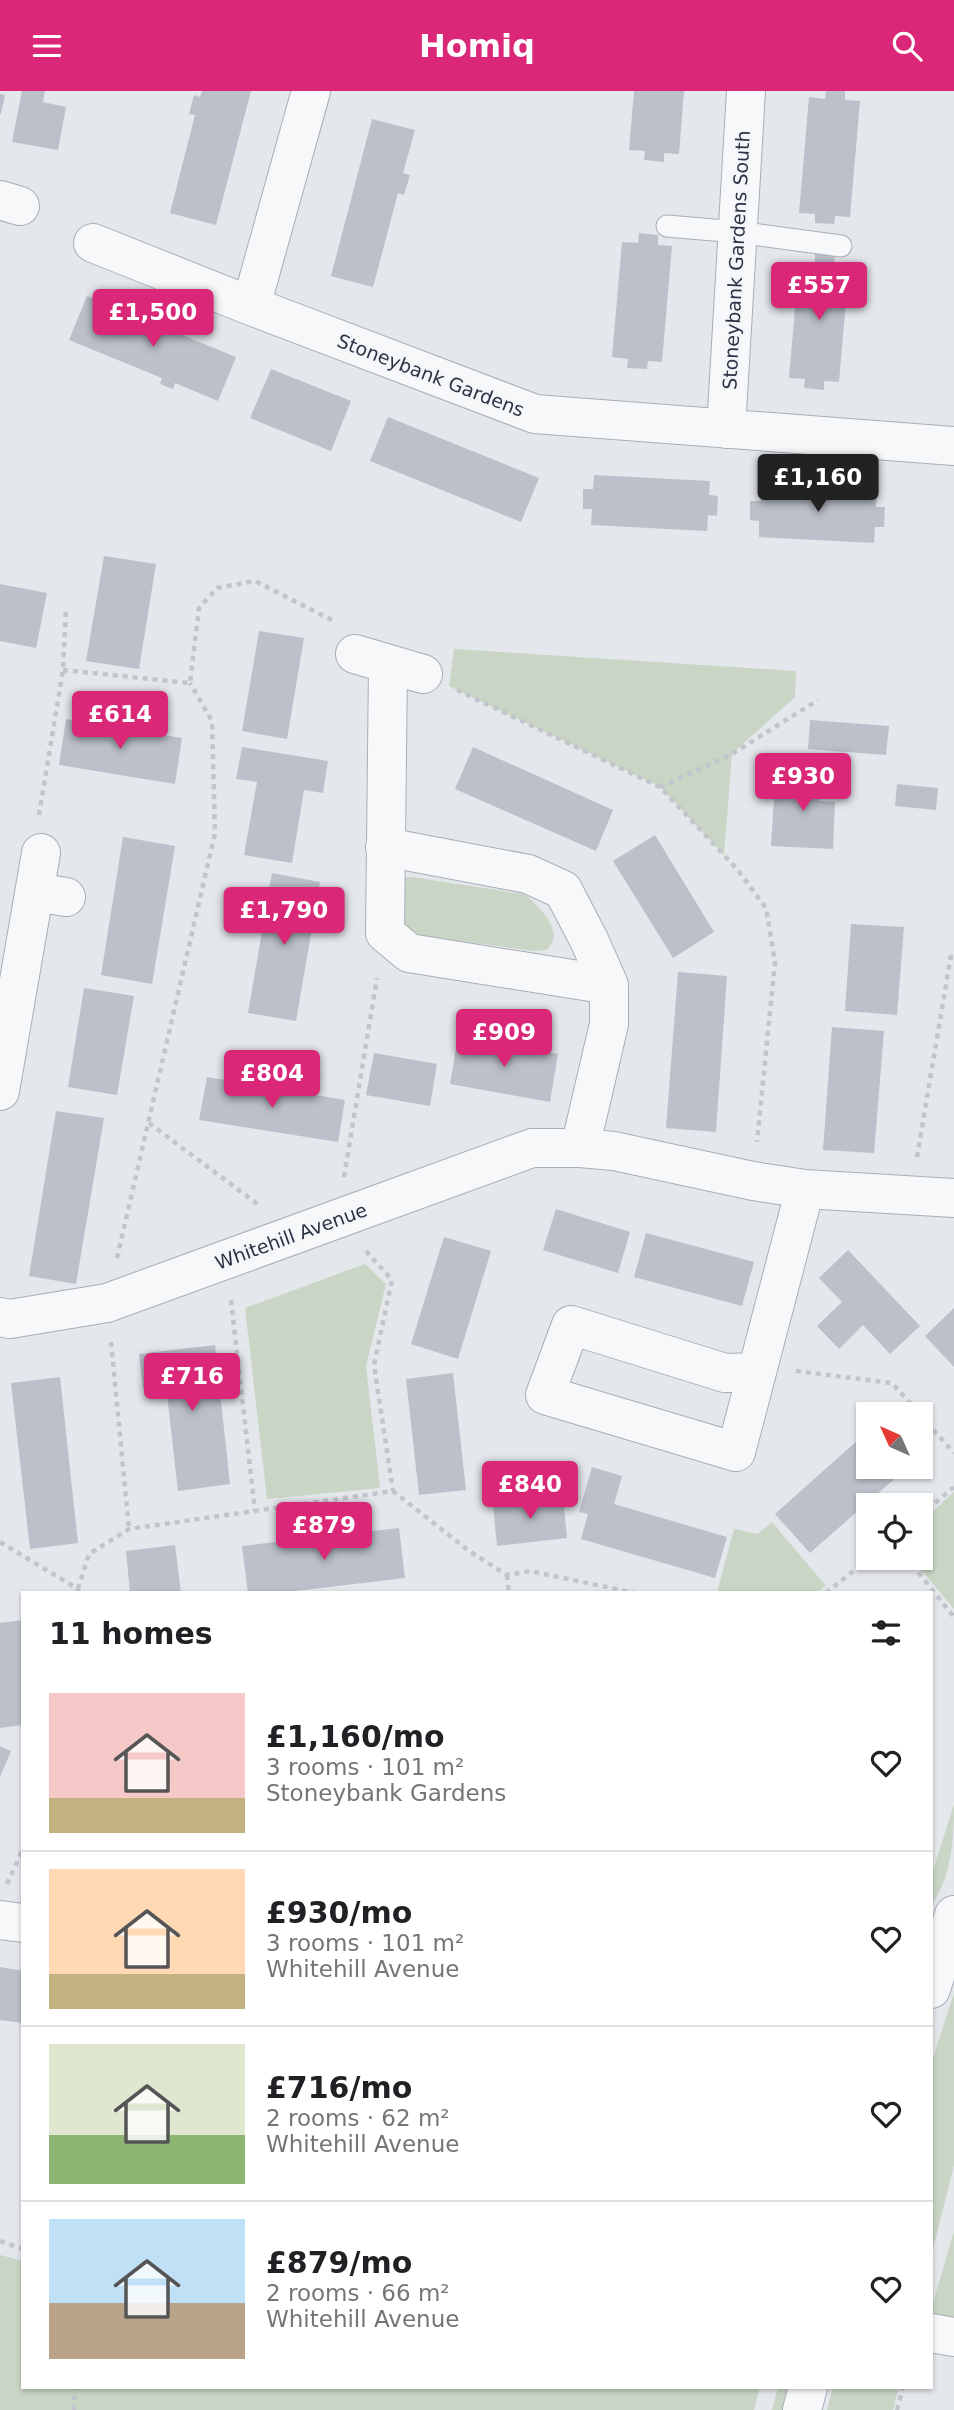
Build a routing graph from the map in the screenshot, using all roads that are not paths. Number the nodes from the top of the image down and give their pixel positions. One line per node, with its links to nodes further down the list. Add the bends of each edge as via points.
1 (312, 91): 7 (street)
2 (746, 91): 4 (street, Stoneybank Gardens South)
3 (667, 226): 4 (lane)
4 (737, 232): 6 (lane); 8 (street, Stoneybank Gardens South)
5 (93, 243): 7 (street, Stoneybank Gardens)
6 (841, 246)
7 (251, 306): 8 (street, Stoneybank Gardens, via 535,414)
8 (726, 429): 9 (street, Stoneybank Gardens)
9 (954, 446)
10 (388, 665): 11 (street)
11 (385, 847): 13 (street, via 528,874 563,890); 13 (street, via 385,933 409,953)
12 (41, 853): 14 (street, via 50,894)
13 (609, 985): 15 (street, via 609,1024)
14 (0, 1091)
15 (580, 1148): 16 (street, Whitehill Avenue); 18 (street, Whitehill Avenue, via 532,1148 107,1303)
16 (805, 1189): 17 (street, Whitehill Avenue); 19 (street)
17 (954, 1198)
18 (0, 1317)
19 (756, 1372): 19 (street, via 736,1452 545,1395 571,1325 725,1373)
20 (3, 1904): 22 (street)
21 (954, 1915): 23 (street)
22 (21, 1921)
23 (933, 1973)
24 (933, 2333): 25 (street)
25 (954, 2337)
26 (807, 2389): 27 (street)
27 (802, 2410)

